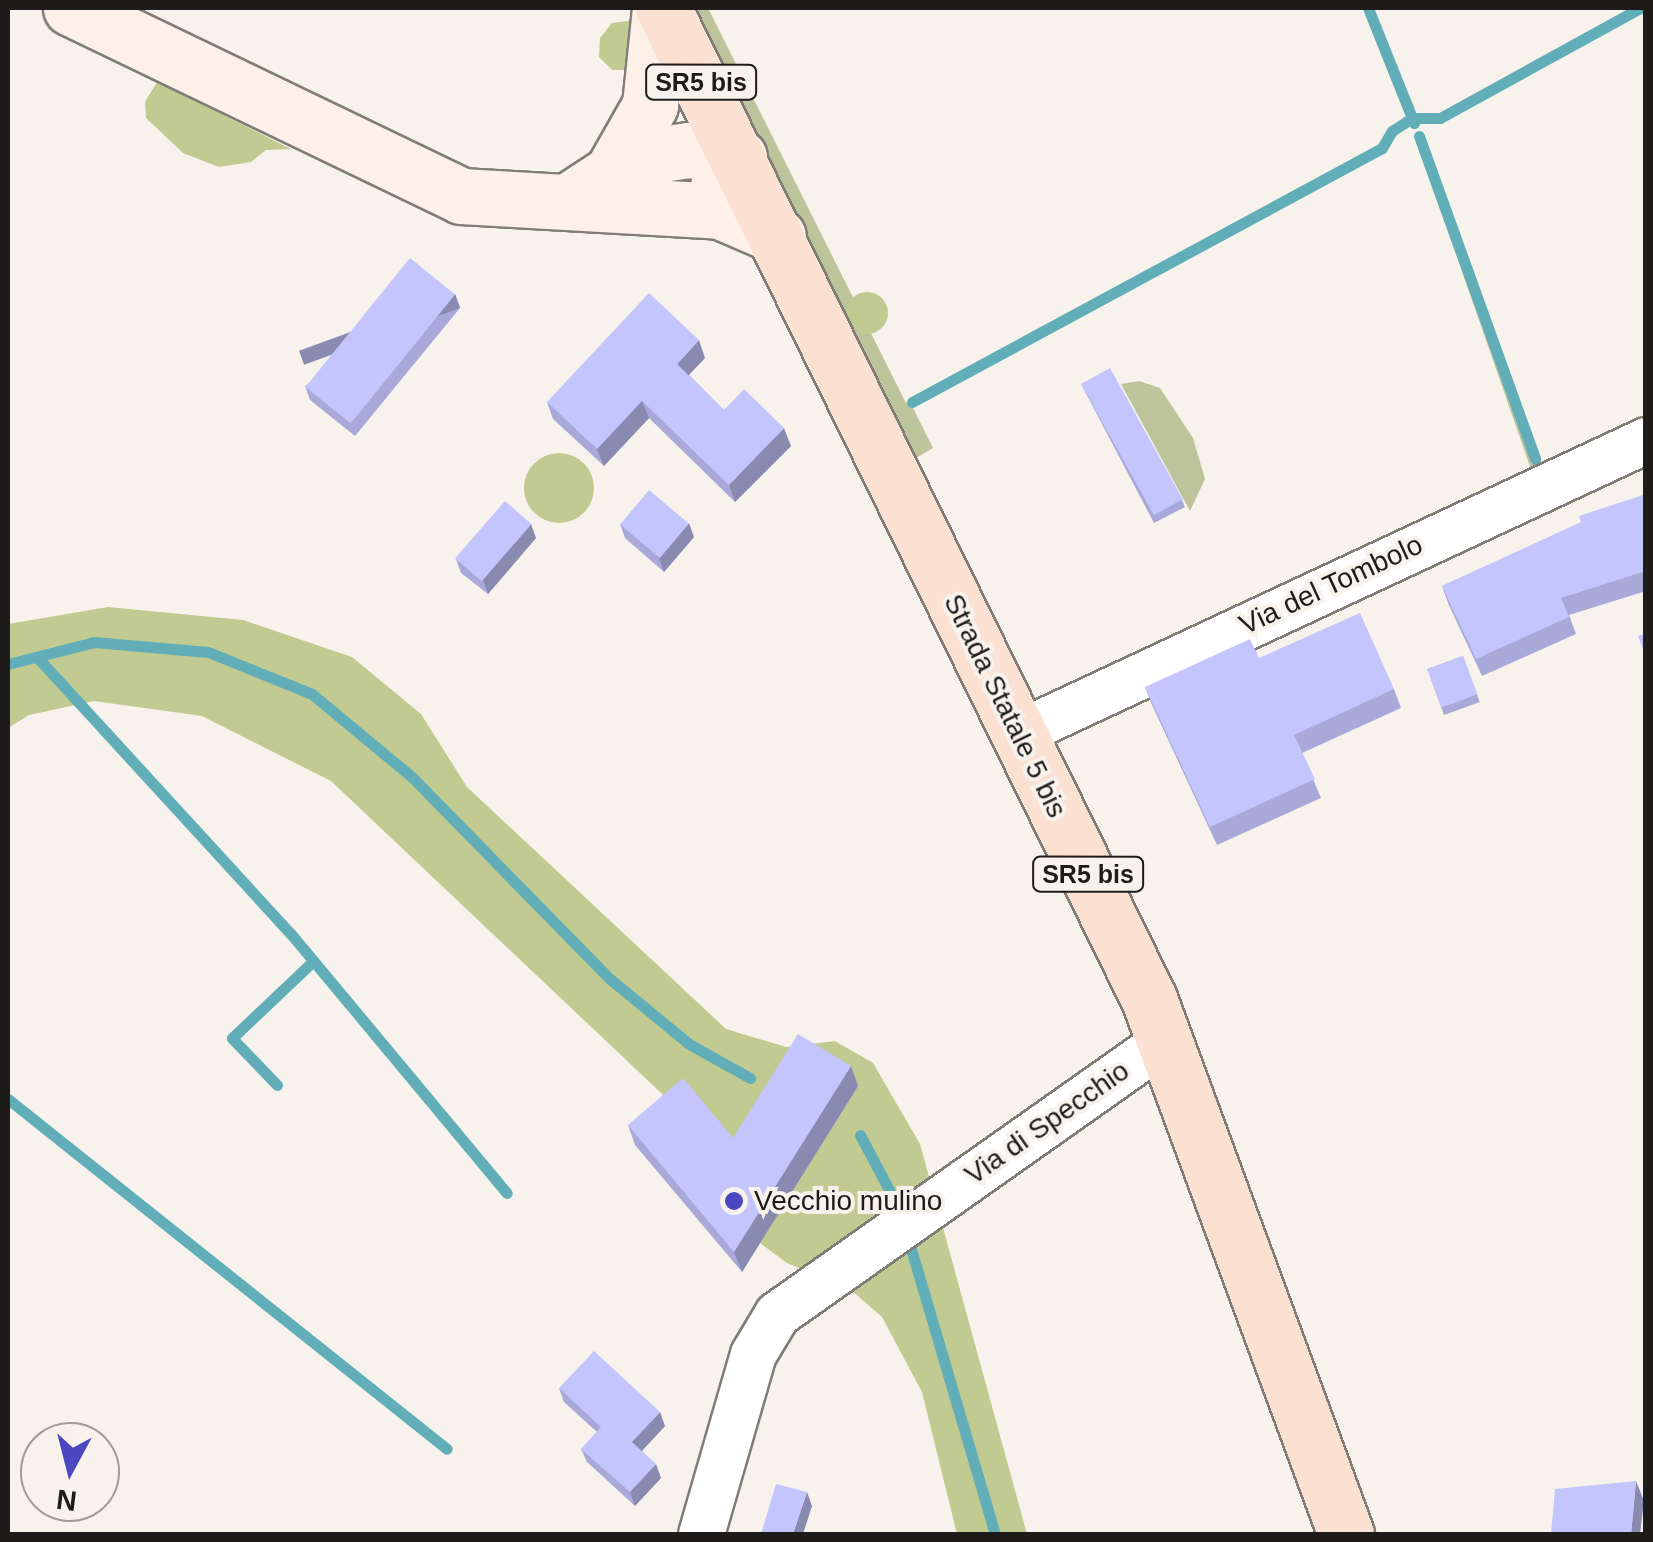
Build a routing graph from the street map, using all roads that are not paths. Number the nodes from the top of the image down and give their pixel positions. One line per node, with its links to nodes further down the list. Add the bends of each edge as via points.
1 (71, 8): 4 (main road, via 437,187 496,202)
2 (661, 8): 3 (main road, Strada Statale 5 bis / SR5 bis); 4 (main road, via 650,105)
3 (739, 158): 4 (main road, via 712,190); 5 (main road, Strada Statale 5 bis / SR5 bis)
4 (611, 192): 5 (main road, via 738,215)
5 (778, 236): 7 (main road, Strada Statale 5 bis / SR5 bis)
6 (1646, 440): 7 (street, Via del Tombolo)
7 (1018, 733): 8 (main road, Strada Statale 5 bis / SR5 bis)
8 (1167, 1039): 9 (street, Via di Specchio, via 777,1314 753,1354); 10 (main road, Strada Statale 5 bis / SR5 bis)
9 (701, 1534)
10 (1346, 1534)

